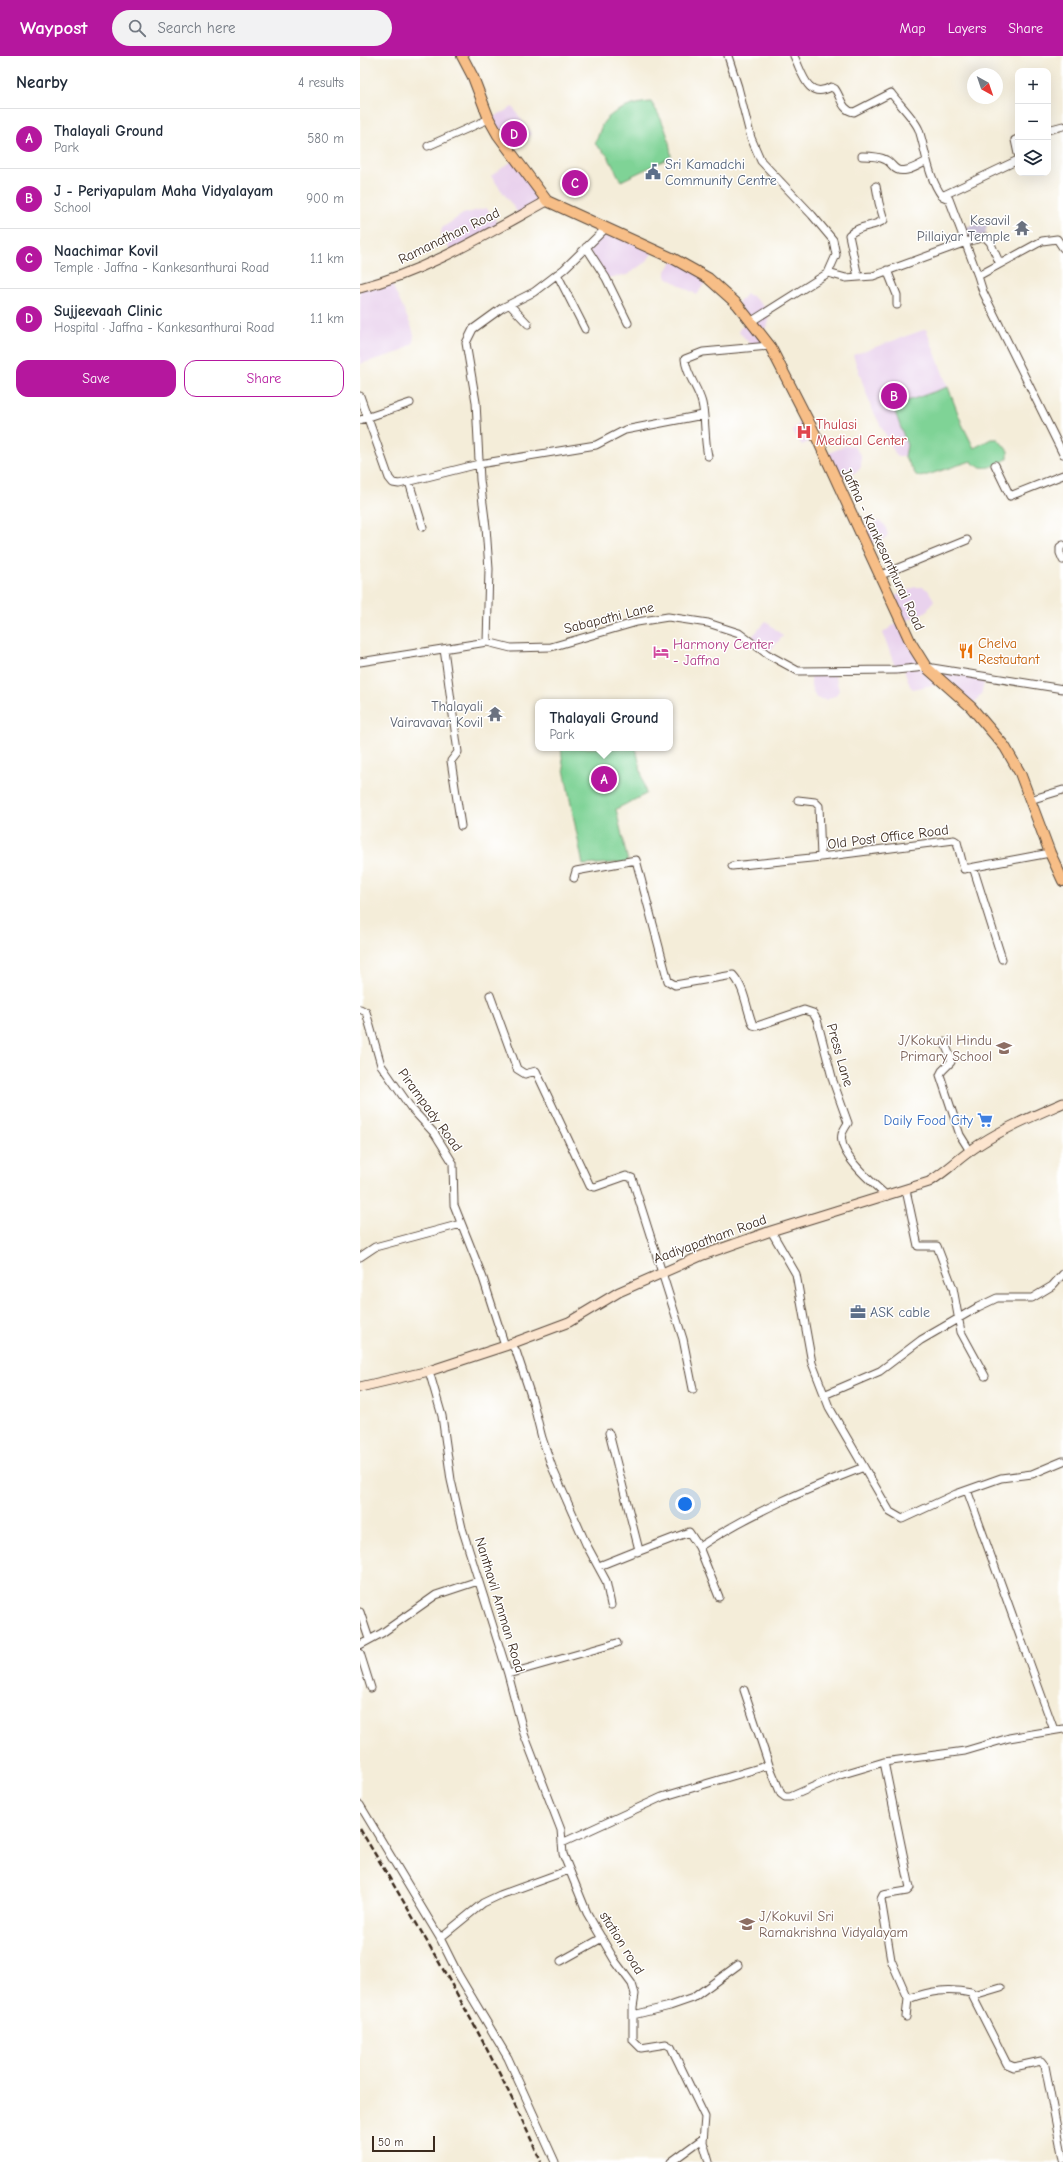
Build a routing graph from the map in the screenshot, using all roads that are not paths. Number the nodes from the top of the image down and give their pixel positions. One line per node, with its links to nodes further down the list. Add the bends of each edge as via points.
1 (462, 56): 4 (main road, Jaffna - Kankesanthurai Road)
2 (728, 56): 20 (street, via 751,138 761,161 833,240 836,255)
3 (794, 56): 9 (street, via 814,91 821,92 831,87 835,89 845,109 849,111 854,112 891,93 918,128)
4 (489, 119): 7 (street); 13 (main road, Jaffna - Kankesanthurai Road, via 507,150)
5 (1063, 126): 6 (street)
6 (1051, 129)
7 (428, 146)
8 (862, 156): 9 (street, via 886,160 893,169 899,170 907,170)
9 (927, 161): 12 (street)
10 (1015, 161): 12 (street)
11 (876, 186): 23 (street, via 884,220 878,224 856,228 849,235)
12 (942, 196): 15 (street, via 949,199)
13 (547, 201): 14 (main road, Jaffna - Kankesanthurai Road); 24 (street, Ramanathan Road, via 417,269)
14 (605, 229): 16 (street); 27 (main road, Jaffna - Kankesanthurai Road, via 654,250 708,278)
15 (966, 242): 18 (street, via 986,237); 19 (street); 22 (street)
16 (586, 247): 21 (street); 28 (street, via 606,278)
17 (1063, 248): 18 (street, via 1057,239 1042,241)
18 (1000, 264): 22 (street)
19 (887, 270): 23 (street, via 873,276); 26 (street, via 897,295)
20 (828, 273): 23 (street, via 846,278); 27 (street)
21 (557, 274): 25 (street, via 534,292); 30 (street)
22 (978, 276): 36 (street, via 983,292)
23 (858, 277)
24 (360, 288)
25 (510, 305): 29 (street); 38 (street, via 473,329 466,343 476,402)
26 (897, 305)
27 (752, 321): 31 (main road, Jaffna - Kankesanthurai Road)
28 (628, 323)
29 (528, 324)
30 (585, 329)
31 (770, 346): 34 (street, via 703,352 685,359 700,396); 46 (main road, Jaffna - Kankesanthurai Road, via 816,436)
32 (360, 396): 35 (street)
33 (410, 403): 35 (street)
34 (703, 414): 37 (street); 38 (street, via 625,430 596,445)
35 (364, 419): 41 (street, via 393,484)
36 (1063, 454)
37 (708, 456)
38 (479, 464): 41 (street); 47 (street, via 488,569)
39 (995, 465): 40 (street, via 1010,496)
40 (1063, 475)
41 (409, 482): 42 (street)
42 (423, 527)
43 (967, 540): 46 (street)
44 (1063, 545): 45 (street, via 1060,547 1060,553)
45 (1063, 560)
46 (881, 575): 50 (main road, Jaffna - Kankesanthurai Road, via 911,644)
47 (487, 642): 48 (street, Sabapathi Lane); 50 (street, Sabapathi Lane, via 511,648 551,647 638,622 668,618 708,623 739,633 767,654 798,671 896,670)
48 (444, 649): 49 (street, Sabapathi Lane); 55 (street, via 458,752 451,761)
49 (360, 662)
50 (926, 667): 51 (street, Sabapathi Lane); 54 (main road, Jaffna - Kankesanthurai Road, via 971,708 1005,747 1020,773)
51 (1063, 689)
52 (1063, 790): 54 (street)
53 (798, 800): 57 (street, via 815,802 819,806)
54 (1030, 800): 56 (main road, Jaffna - Kankesanthurai Road)
55 (462, 826)
56 (1050, 853): 59 (street); 61 (main road, Jaffna - Kankesanthurai Road)
57 (821, 857): 58 (street, Old Post Office Road); 59 (street, Old Post Office Road, via 954,840 957,842 964,868)
58 (732, 866)
59 (972, 867): 62 (street)
60 (574, 878): 69 (street, Press Lane, via 576,871 636,860 668,981 675,984 733,975 740,983 750,1016 756,1026 804,1010 813,1013 848,1123 842,1134 843,1147 856,1166)
61 (1063, 881)
62 (1002, 959)
63 (490, 995): 73 (street, via 516,1069 525,1074 536,1071 590,1186 595,1187 626,1176 632,1178)
64 (360, 1008): 70 (street, Pirampady Road, via 366,1012 381,1065 411,1108 435,1134 453,1163 454,1205)
65 (944, 1042): 67 (street, via 951,1062 940,1075 960,1135)
66 (1063, 1103): 67 (street, Aadiyapatham Road, via 1014,1124)
67 (970, 1151): 68 (street, Aadiyapatham Road, via 946,1172)
68 (906, 1190): 69 (street, Aadiyapatham Road); 75 (street, via 918,1246 937,1246 953,1288)
69 (887, 1196): 71 (street, Aadiyapatham Road)
70 (461, 1224): 72 (street, via 375,1247); 76 (street, Pirampady Road)
71 (771, 1231): 73 (street, Aadiyapatham Road); 81 (street, via 796,1274 812,1363)
72 (360, 1257)
73 (662, 1271): 76 (street, Aadiyapatham Road, via 619,1292 569,1322); 80 (street, via 683,1339)
74 (1063, 1274): 75 (street, via 1052,1286 1032,1298 997,1298)
75 (959, 1319): 78 (street, via 961,1332); 81 (street, via 921,1340 880,1371)
76 (507, 1344): 77 (street, Aadiyapatham Road); 88 (street, Pirampady Road, via 516,1351 552,1467 586,1544)
77 (429, 1371): 79 (street, Aadiyapatham Road); 89 (street, Nanthavil Amman Road, via 442,1416 451,1480 462,1528)
78 (985, 1376)
79 (360, 1387)
80 (693, 1389)
81 (824, 1395): 84 (street)
82 (609, 1433): 87 (street, via 639,1546)
83 (1063, 1460): 85 (street, via 1032,1474 1001,1478)
84 (864, 1467): 85 (street, via 890,1512 902,1519); 86 (street, via 745,1519)
85 (967, 1490): 101 (street)
86 (699, 1547): 87 (street, via 689,1532); 90 (street)
87 (637, 1552): 88 (street)
88 (599, 1566): 91 (street, Pirampady Road, via 606,1581)
89 (478, 1581): 93 (street, via 436,1595 382,1633); 97 (street, Nanthavil Amman Road)
90 (719, 1597)
91 (611, 1604)
92 (360, 1612): 93 (street)
93 (369, 1639): 95 (street)
94 (617, 1643): 97 (street)
95 (360, 1644)
96 (360, 1653): 98 (street)
97 (508, 1674): 105 (street, Nanthavil Amman Road, via 524,1734 561,1830)
98 (371, 1688)
99 (744, 1690): 103 (street)
100 (1063, 1729): 101 (street)
101 (1054, 1730): 102 (street, via 1009,1738 965,1751)
102 (884, 1762): 103 (street, via 840,1775 790,1797 781,1794); 113 (street, via 910,1888 907,1891 883,1894 881,1899 891,1960)
103 (769, 1765): 105 (street, via 662,1797)
104 (360, 1804): 107 (street)
105 (562, 1842): 106 (street, station road)
106 (569, 1870): 107 (street, via 483,1903); 108 (street, station road, via 587,1913)
107 (440, 1938): 118 (street, via 458,1974 508,2058)
108 (602, 1938): 109 (street); 114 (street, station road, via 632,1984 635,1994)
109 (561, 1961)
110 (738, 1965): 114 (street, via 693,1998)
111 (1001, 1988): 112 (street)
112 (974, 1996): 113 (street, via 956,1990 931,1991); 117 (street, via 1007,2064 1014,2067 1041,2061 1045,2066)
113 (908, 1999): 115 (street)
114 (633, 2015): 116 (street, station road, via 633,2040 641,2048 666,2044 671,2047 705,2117)
115 (906, 2017)
116 (703, 2142): 119 (street, via 701,2140 693,2144); 120 (street, station road)
117 (1063, 2159)
118 (555, 2162)
119 (671, 2162)
120 (709, 2162)

